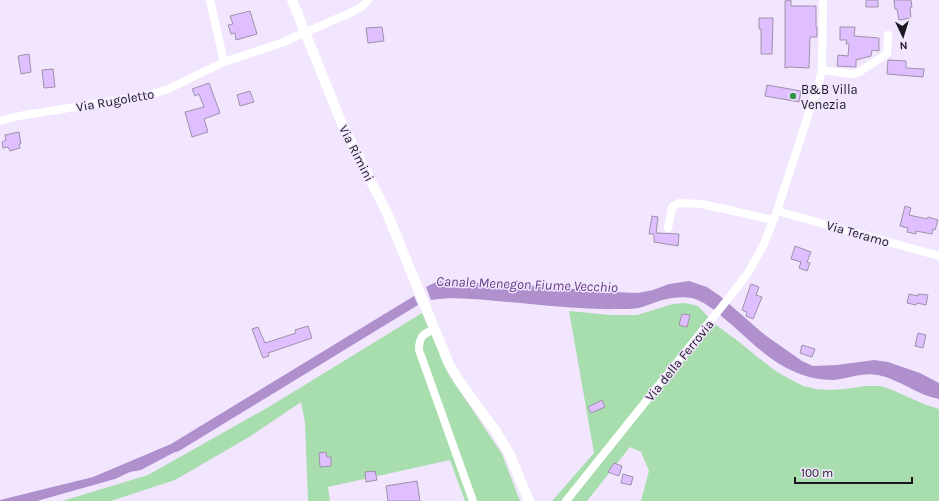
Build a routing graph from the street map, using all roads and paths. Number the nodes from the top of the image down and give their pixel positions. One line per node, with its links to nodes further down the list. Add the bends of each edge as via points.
1 (210, 0): 7 (street)
2 (292, 0): 5 (main road, Via Rimini)
3 (368, 0): 5 (street, Via Rugoletto, via 350,13)
4 (823, 0): 8 (street, Via della Ferrovia)
5 (306, 32): 7 (street, Via Rugoletto); 14 (main road, Via Rimini, via 342,124 387,213)
6 (888, 35): 8 (street, via 888,54 859,72 850,74)
7 (224, 62): 9 (street, Via Rugoletto, via 149,96)
8 (822, 70): 10 (street, Via della Ferrovia)
9 (0, 120)
10 (777, 210): 11 (street, Via della Ferrovia); 13 (street, Via Teramo)
11 (773, 220): 12 (street, via 702,204 679,203 672,207); 17 (street, Via della Ferrovia, via 763,246 748,273)
12 (668, 228)
13 (939, 256)
14 (435, 329): 15 (street, via 424,333 419,350); 16 (main road, Via Rimini, via 449,364 510,453)
15 (473, 501)
16 (529, 501)
17 (566, 501)

